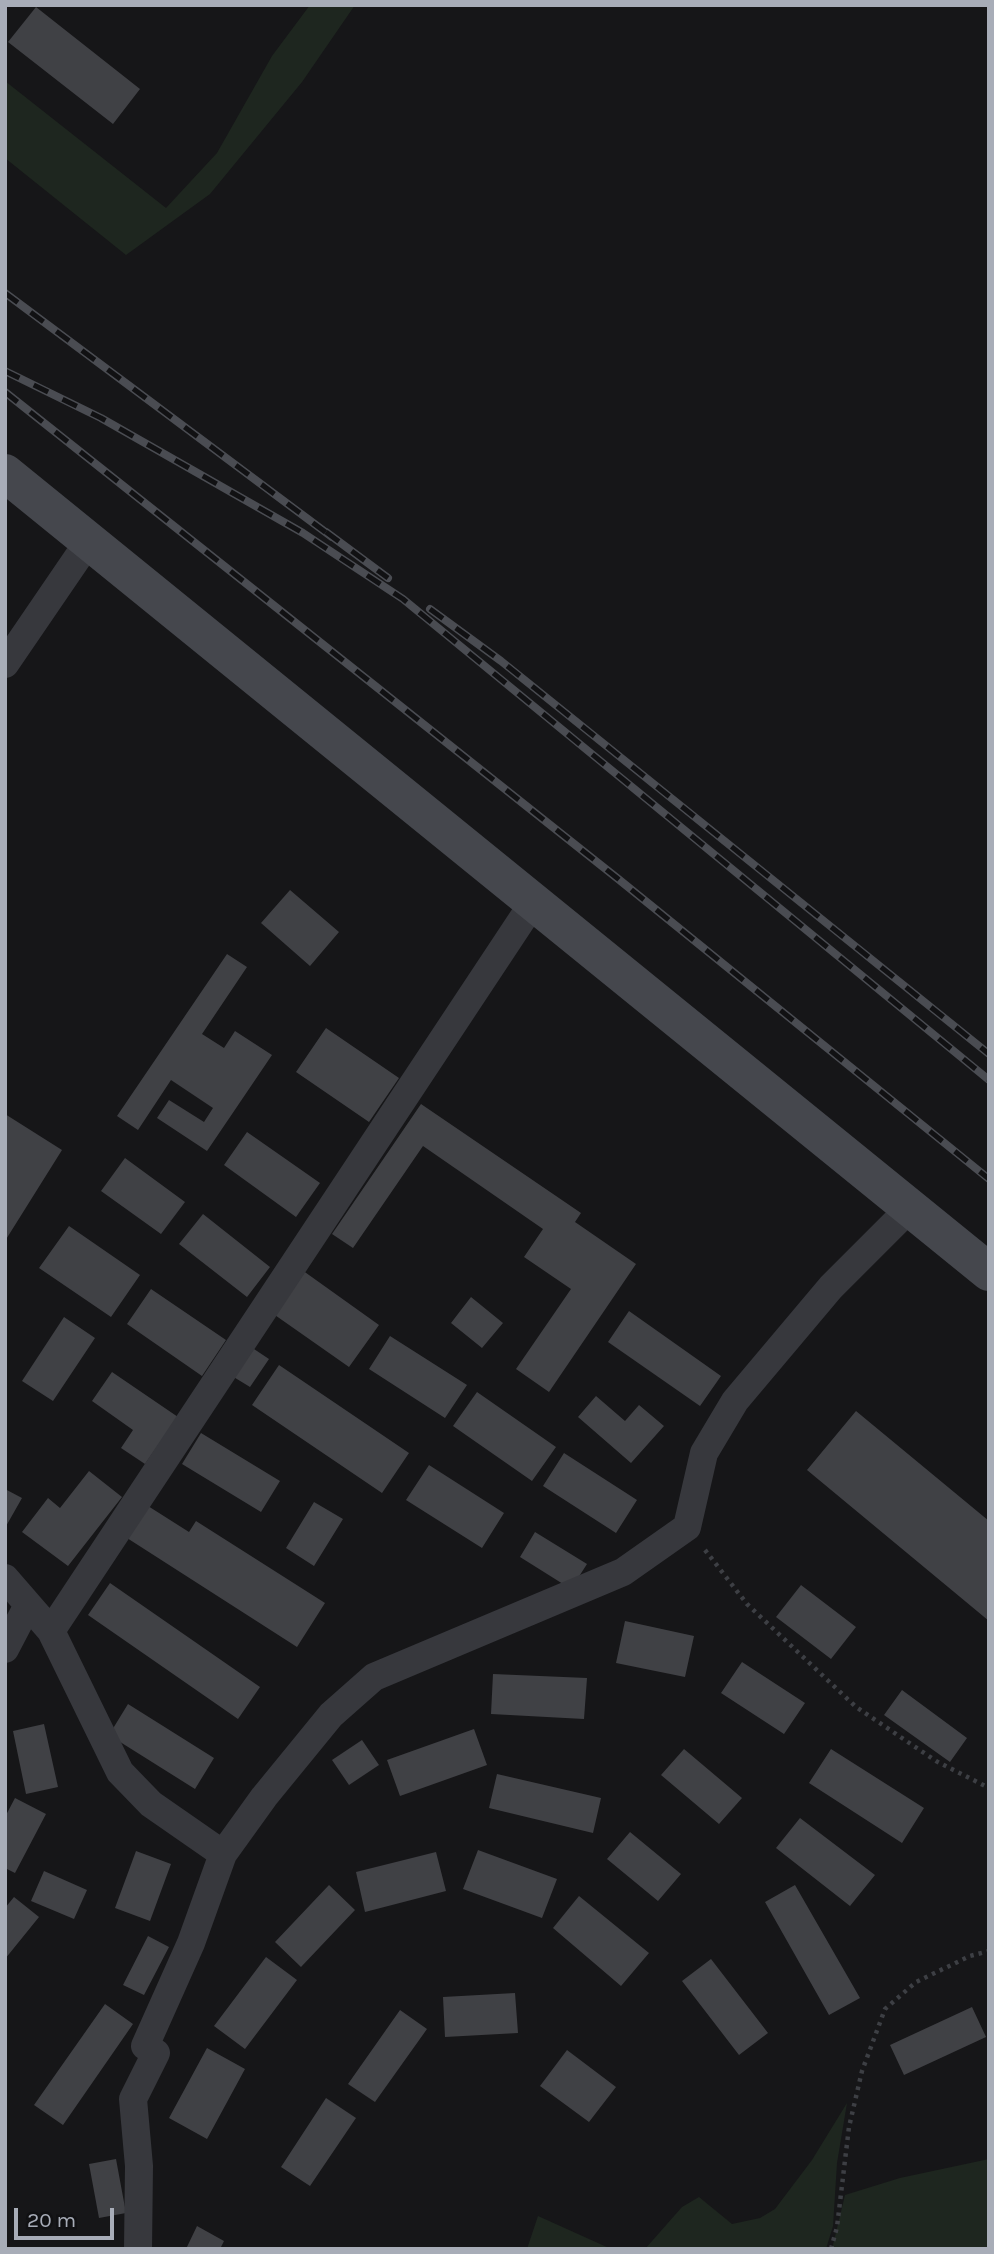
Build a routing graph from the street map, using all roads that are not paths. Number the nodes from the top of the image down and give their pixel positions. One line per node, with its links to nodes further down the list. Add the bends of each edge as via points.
1 (5, 473): 2 (main road)
2 (89, 541): 3 (street); 4 (main road)
3 (5, 664)
4 (533, 903): 5 (main road); 9 (street)
5 (910, 1208): 6 (main road); 11 (street, via 831,1287 735,1401 704,1453 687,1527 623,1572 374,1677 331,1716)
6 (989, 1272)
7 (5, 1578): 8 (street)
8 (28, 1605): 9 (street); 10 (street)
9 (51, 1631): 11 (street, via 120,1772 151,1804)
10 (5, 1649)
11 (223, 1854): 12 (street, via 191,1943 145,2046 156,2053 133,2099 139,2166)
12 (138, 2249)

